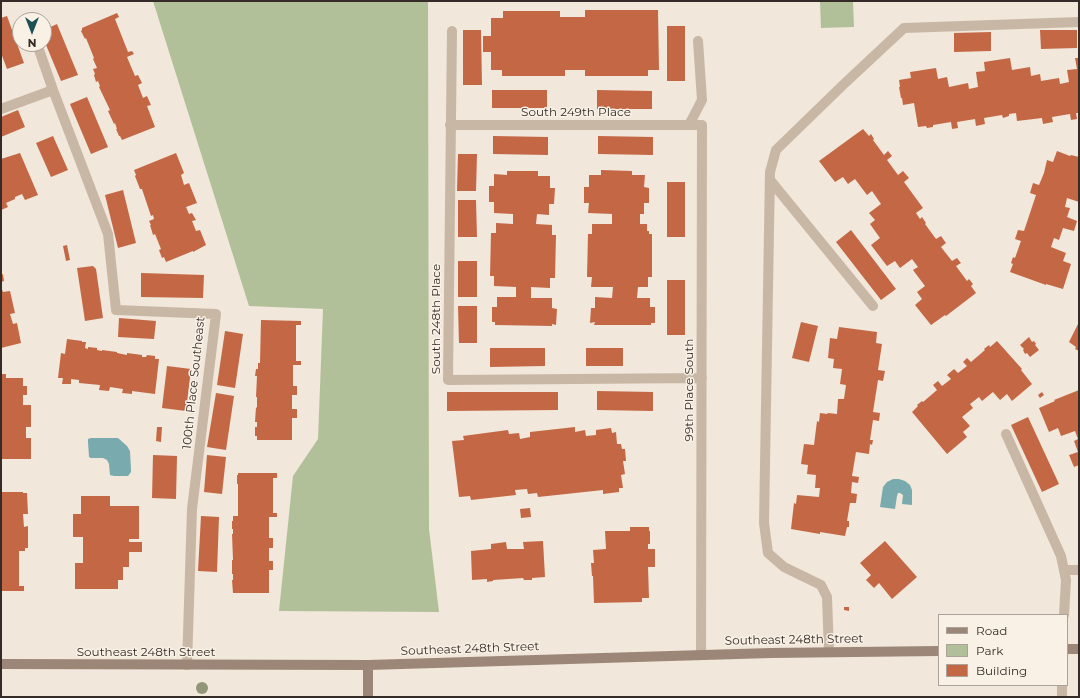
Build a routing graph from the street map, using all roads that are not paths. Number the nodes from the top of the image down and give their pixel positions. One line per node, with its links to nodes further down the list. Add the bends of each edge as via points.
1 (1079, 22): 10 (street, via 904,28 776,150)
2 (452, 31): 7 (street)
3 (698, 41): 8 (street, via 702,100)
4 (40, 52): 5 (street)
5 (52, 90): 6 (street); 23 (street, 100th Place Southeast, via 108,234 116,310 216,314 192,509)
6 (1, 109)
7 (450, 125): 8 (street, South 249th Place); 12 (street, South 248th Place, via 448,380)
8 (689, 125): 9 (street, South 249th Place)
9 (702, 125): 12 (street, 99th Place South)
10 (770, 180): 11 (street); 20 (street, via 764,522 768,553 784,568 821,585 827,597)
11 (873, 306)
12 (702, 378): 21 (street, 99th Place South)
13 (1006, 434): 14 (street, via 1061,556)
14 (1064, 570): 15 (street); 16 (street)
15 (1079, 570)
16 (1064, 614)
17 (1079, 648): 18 (street)
18 (1068, 649)
19 (938, 651): 20 (street, Southeast 248th Street)
20 (829, 652): 21 (street, Southeast 248th Street)
21 (701, 655): 24 (street, Southeast 248th Street)
22 (1, 664): 23 (street, Southeast 248th Street)
23 (187, 665): 24 (street, Southeast 248th Street)
24 (368, 666): 26 (street)
25 (1062, 686): 27 (street)
26 (368, 697)
27 (1062, 697)

